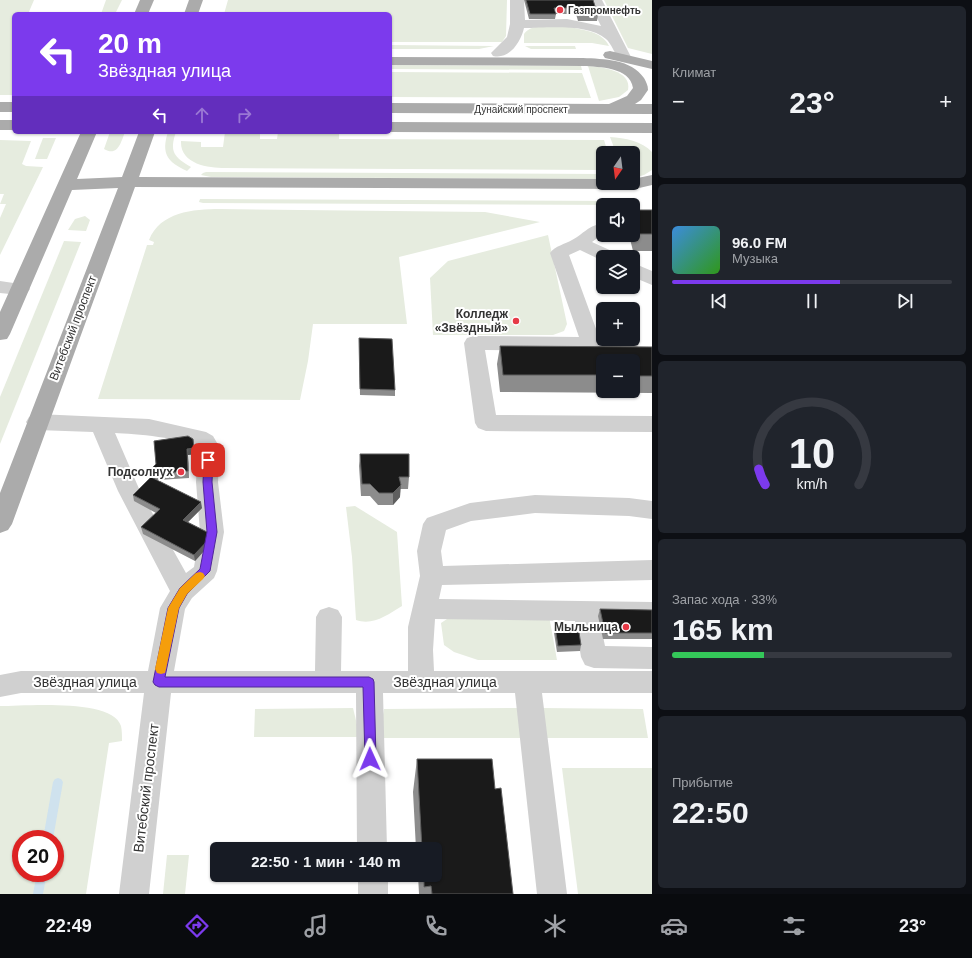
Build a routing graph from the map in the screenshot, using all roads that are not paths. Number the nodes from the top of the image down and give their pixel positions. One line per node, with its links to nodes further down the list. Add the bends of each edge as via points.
1 (147, 0): 5 (main road)
2 (196, 0): 6 (main road)
3 (517, 0): 7 (street)
4 (595, 0): 8 (street)
5 (142, 12)
6 (192, 12)
7 (518, 24): 8 (street, via 575,24 595,28); 10 (street, via 512,44)
8 (612, 36): 11 (street)
9 (392, 53): 10 (main road)
10 (498, 53): 11 (main road, via 598,54)
11 (624, 57): 13 (main road)
12 (392, 61): 17 (main road, via 608,64 628,72 635,77 640,86 640,92 634,98)
13 (652, 65)
14 (0, 107): 15 (main road)
15 (12, 107)
16 (392, 108): 17 (main road, Дунайский проспект)
17 (611, 109): 18 (main road, Дунайский проспект)
18 (652, 109)
19 (0, 125): 20 (main road)
20 (12, 126)
21 (392, 127): 22 (main road, Дунайский проспект)
22 (604, 128): 23 (main road, Дунайский проспект); 26 (main road)
23 (652, 128)
24 (88, 134): 28 (main road)
25 (146, 134): 29 (main road, Витебский проспект)
26 (652, 144)
27 (652, 180): 29 (main road, via 635,184)
28 (65, 185): 29 (main road); 37 (main road)
29 (126, 187): 30 (main road); 41 (main road, Витебский проспект)
30 (652, 194)
31 (596, 231): 32 (street)
32 (580, 243): 33 (street); 39 (street, via 559,252)
33 (596, 250)
34 (640, 273): 35 (street)
35 (652, 279)
36 (0, 287): 37 (street)
37 (20, 289): 38 (main road)
38 (0, 334)
39 (591, 343): 40 (street); 43 (street, via 474,343 486,423)
40 (596, 343)
41 (37, 422): 42 (street); 45 (main road, Витебский проспект)
42 (101, 424): 48 (street, via 129,491); 48 (street, via 156,429 198,438 205,442 208,448 212,532 205,571)
43 (652, 424)
44 (652, 510): 47 (street, via 534,504 470,512 435,524 429,551)
45 (0, 524)
46 (652, 570): 47 (street)
47 (432, 576): 49 (street)
48 (183, 591): 54 (street, Витебский проспект, via 174,608)
49 (425, 609): 52 (street); 57 (street, via 420,642)
50 (652, 612): 52 (street)
51 (329, 617): 55 (street)
52 (623, 641): 58 (street, Звёздная улица)
53 (7, 680): 54 (street, Звёздная улица)
54 (159, 682): 55 (street, Звёздная улица); 61 (street, Витебский проспект)
55 (328, 682): 56 (street, Звёздная улица)
56 (369, 682): 57 (street, Звёздная улица); 59 (street)
57 (422, 682): 58 (street, Звёздная улица)
58 (526, 682): 63 (street)
59 (372, 842)
60 (373, 882): 62 (street)
61 (134, 894)
62 (373, 894)
63 (552, 894)

